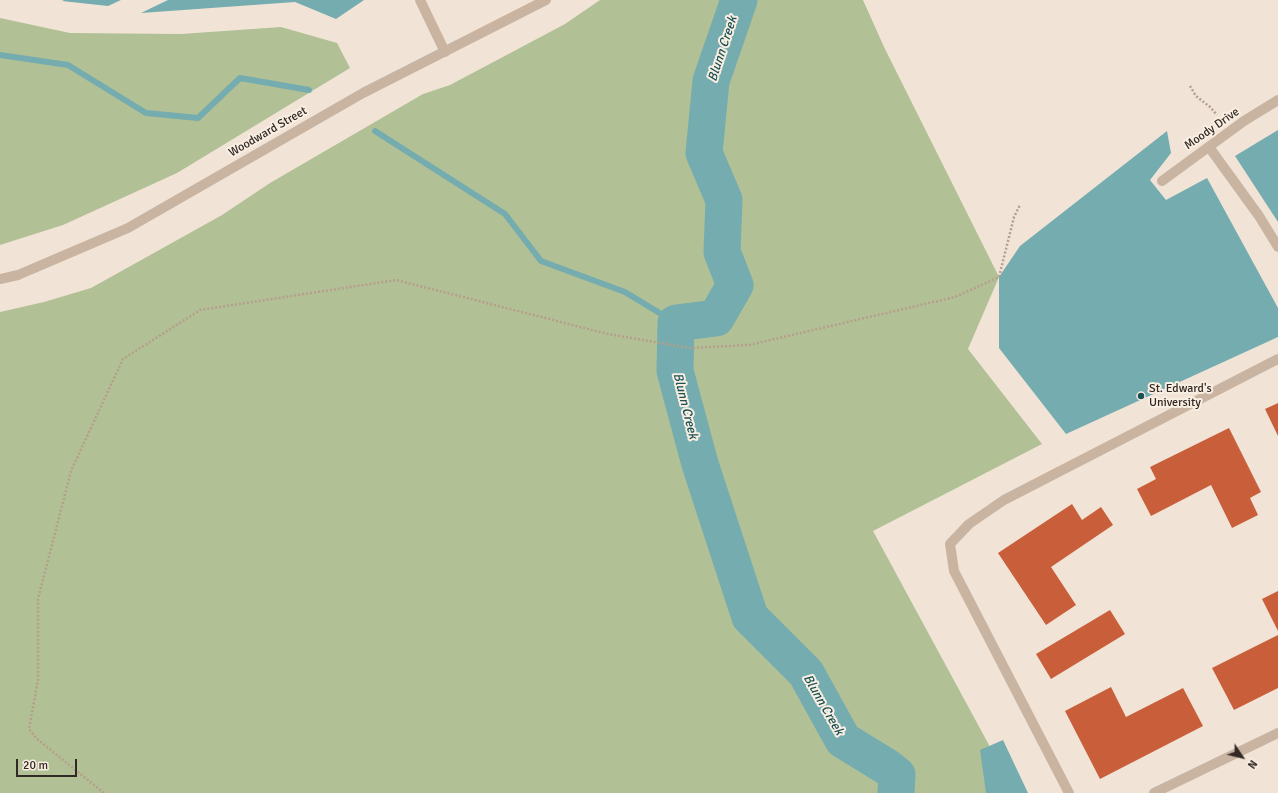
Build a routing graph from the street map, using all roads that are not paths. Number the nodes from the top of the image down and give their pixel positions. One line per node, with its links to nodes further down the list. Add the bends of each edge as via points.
1 (420, 0): 3 (street)
2 (546, 0): 3 (street, Woodward Street)
3 (445, 52): 8 (street, Woodward Street, via 363,93 128,228 18,275)
4 (1278, 100): 5 (street, Moody Drive)
5 (1209, 147): 6 (street, Moody Drive); 7 (street)
6 (1162, 181)
7 (1278, 247)
8 (0, 279)
9 (1278, 359): 11 (street, via 1004,500 969,524 950,544 954,571)
10 (1278, 733): 12 (street)
11 (1069, 793)
12 (1154, 793)

